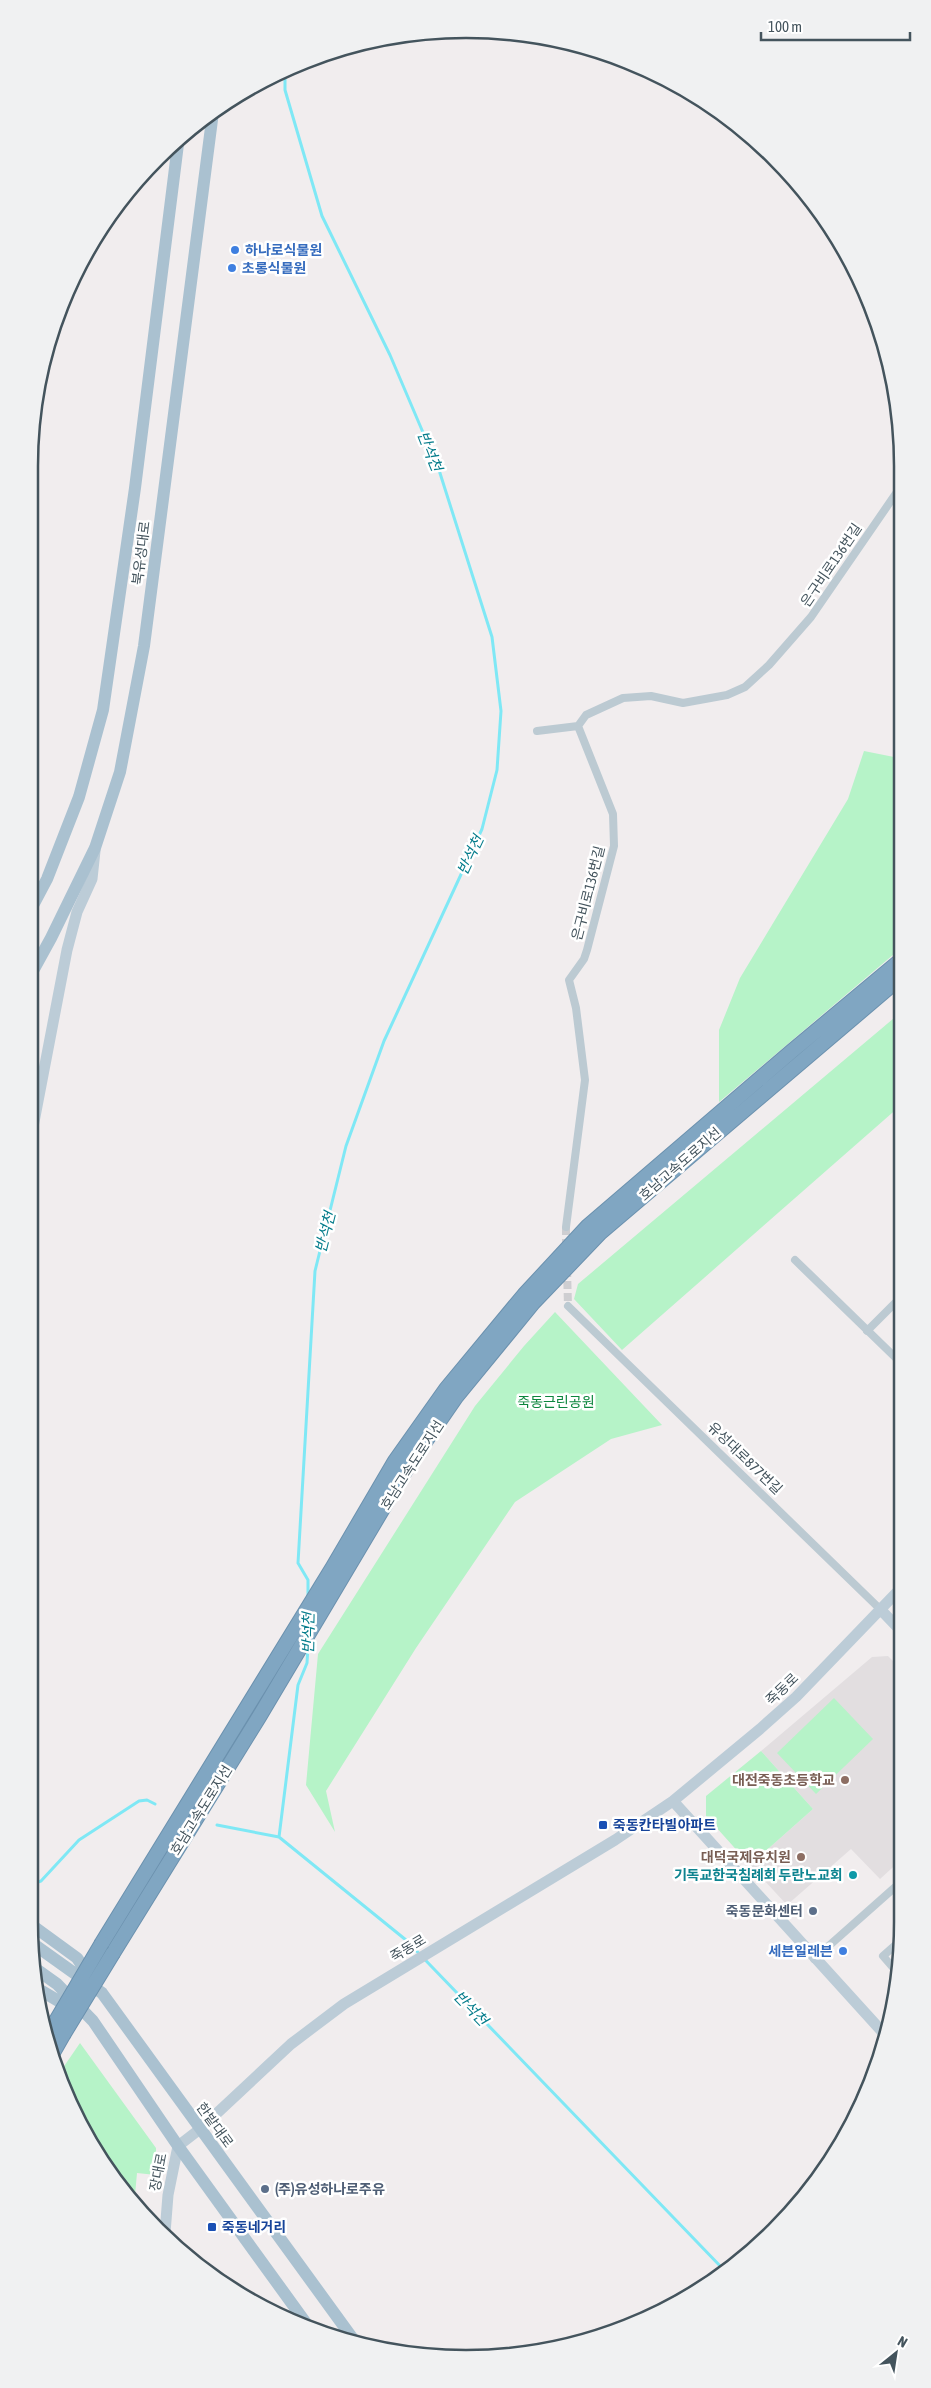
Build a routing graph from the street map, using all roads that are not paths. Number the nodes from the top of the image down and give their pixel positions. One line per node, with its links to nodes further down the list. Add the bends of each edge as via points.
1 (212, 121): 6 (main road, 북유성대로, via 144,646 120,772)
2 (177, 149): 7 (main road, 북유성대로, via 136,488 103,710 79,797)
3 (894, 496): 4 (street, 은구비로136번길, via 811,617 769,665 745,686 727,696 683,703 651,696 623,698 586,715)
4 (578, 726): 5 (street); 12 (street, 은구비로136번길, via 613,814 614,846 584,959 569,980 585,1072)
5 (537, 731)
6 (95, 848): 8 (main road, 북유성대로); 11 (street, via 92,879 72,926)
7 (38, 896)
8 (38, 962)
9 (894, 966): 33 (highway, 호남고속도로지선, bridge, via 588,1226 524,1295 446,1389 395,1461 102,1943)
10 (894, 983): 33 (highway, 호남고속도로지선, bridge, via 600,1233 533,1303 456,1397 407,1468 259,1717 113,1953)
11 (38, 1101)
12 (566, 1227)
13 (795, 1260): 16 (street)
14 (894, 1304): 16 (street)
15 (568, 1306): 19 (street, 유성대로877번길)
16 (867, 1331): 17 (street)
17 (894, 1357)
18 (894, 1596): 19 (street, 죽동로)
19 (881, 1610): 20 (street, 유성대로877번길); 21 (street, 죽동로, via 796,1697)
20 (894, 1624)
21 (673, 1801): 26 (street); 34 (street, 죽동로, via 615,1840 344,2004 291,2044)
22 (894, 1888): 26 (street)
23 (38, 1930): 30 (main road, via 77,1958)
24 (893, 1947): 27 (street, via 883,1956)
25 (38, 1948): 30 (main road, 한밭대로)
26 (814, 1959): 32 (street)
27 (891, 1966)
28 (40, 1972): 31 (main road, via 57,1984)
29 (44, 1992): 31 (main road)
30 (102, 1993): 34 (main road, 한밭대로)
31 (93, 2021): 35 (main road)
32 (880, 2029)
33 (54, 2032)
34 (200, 2129): 35 (street, 죽동로); 38 (main road, 한밭대로)
35 (178, 2146): 36 (street, 장대로); 37 (main road)
36 (165, 2227)
37 (302, 2318)
38 (350, 2334)

